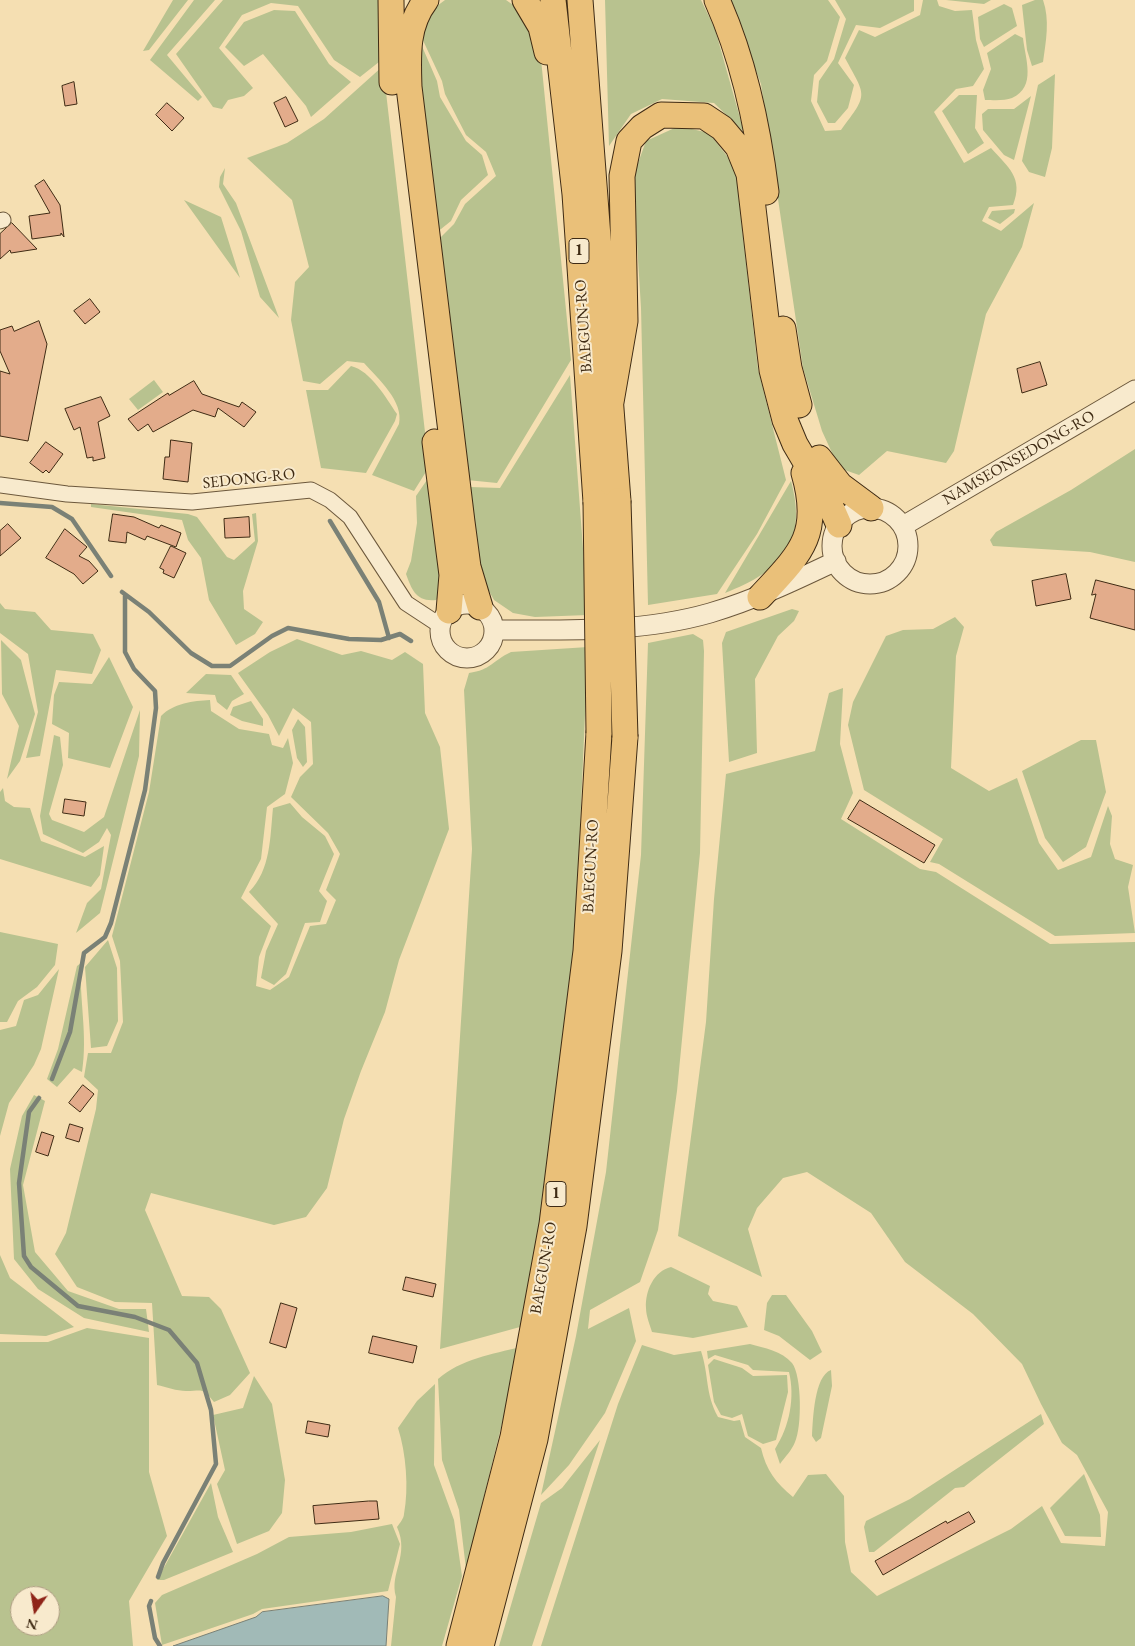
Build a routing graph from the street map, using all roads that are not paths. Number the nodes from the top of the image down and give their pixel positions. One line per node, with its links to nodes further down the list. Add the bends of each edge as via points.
1 (392, 0): 19 (highway, via 392,80 452,575)
2 (426, 0): 18 (highway, via 409,38 409,86 468,567)
3 (525, 0): 7 (highway, via 541,27 548,56)
4 (553, 0): 7 (highway, BAEGUN-RO / 1, via 575,194)
5 (580, 0): 9 (highway, BAEGUN-RO / 1)
6 (717, 0): 13 (highway, via 746,84 760,149 788,360 802,420 822,464 840,485)
7 (586, 360): 12 (highway, BAEGUN-RO / 1)
8 (1135, 390): 15 (street, NAMSEONSEDONG-RO)
9 (611, 402): 10 (highway, via 625,321 622,176 629,141 642,127 661,115 704,116 722,128 738,147 749,174 772,370); 12 (highway, BAEGUN-RO / 1)
10 (795, 444): 14 (highway, via 828,500); 17 (highway, via 812,508 808,533 797,557)
11 (0, 485): 19 (street, SEDONG-RO, via 67,494 192,502 311,490 330,500 350,517 406,603)
12 (607, 501): 21 (highway, BAEGUN-RO / 1, bridge, via 599,733 586,951 552,1224 513,1437); 22 (highway, BAEGUN-RO / 1, bridge, via 625,737 609,951 574,1226 535,1439)
13 (871, 508): 14 (street, via 858,510); 15 (street, via 895,516)
14 (838, 525): 16 (street, via 832,549)
15 (903, 526): 16 (street, via 908,537 905,562 888,580 864,583 852,579 842,572)
16 (836, 561): 17 (street)
17 (760, 597): 20 (street, via 708,614 651,624 583,631)
18 (480, 607): 19 (street, via 462,604); 20 (street, via 493,620)
19 (445, 618): 20 (street, via 441,639 445,647 459,657 468,658 484,652 494,638)
20 (495, 630)
21 (459, 1646)
22 (481, 1646)

